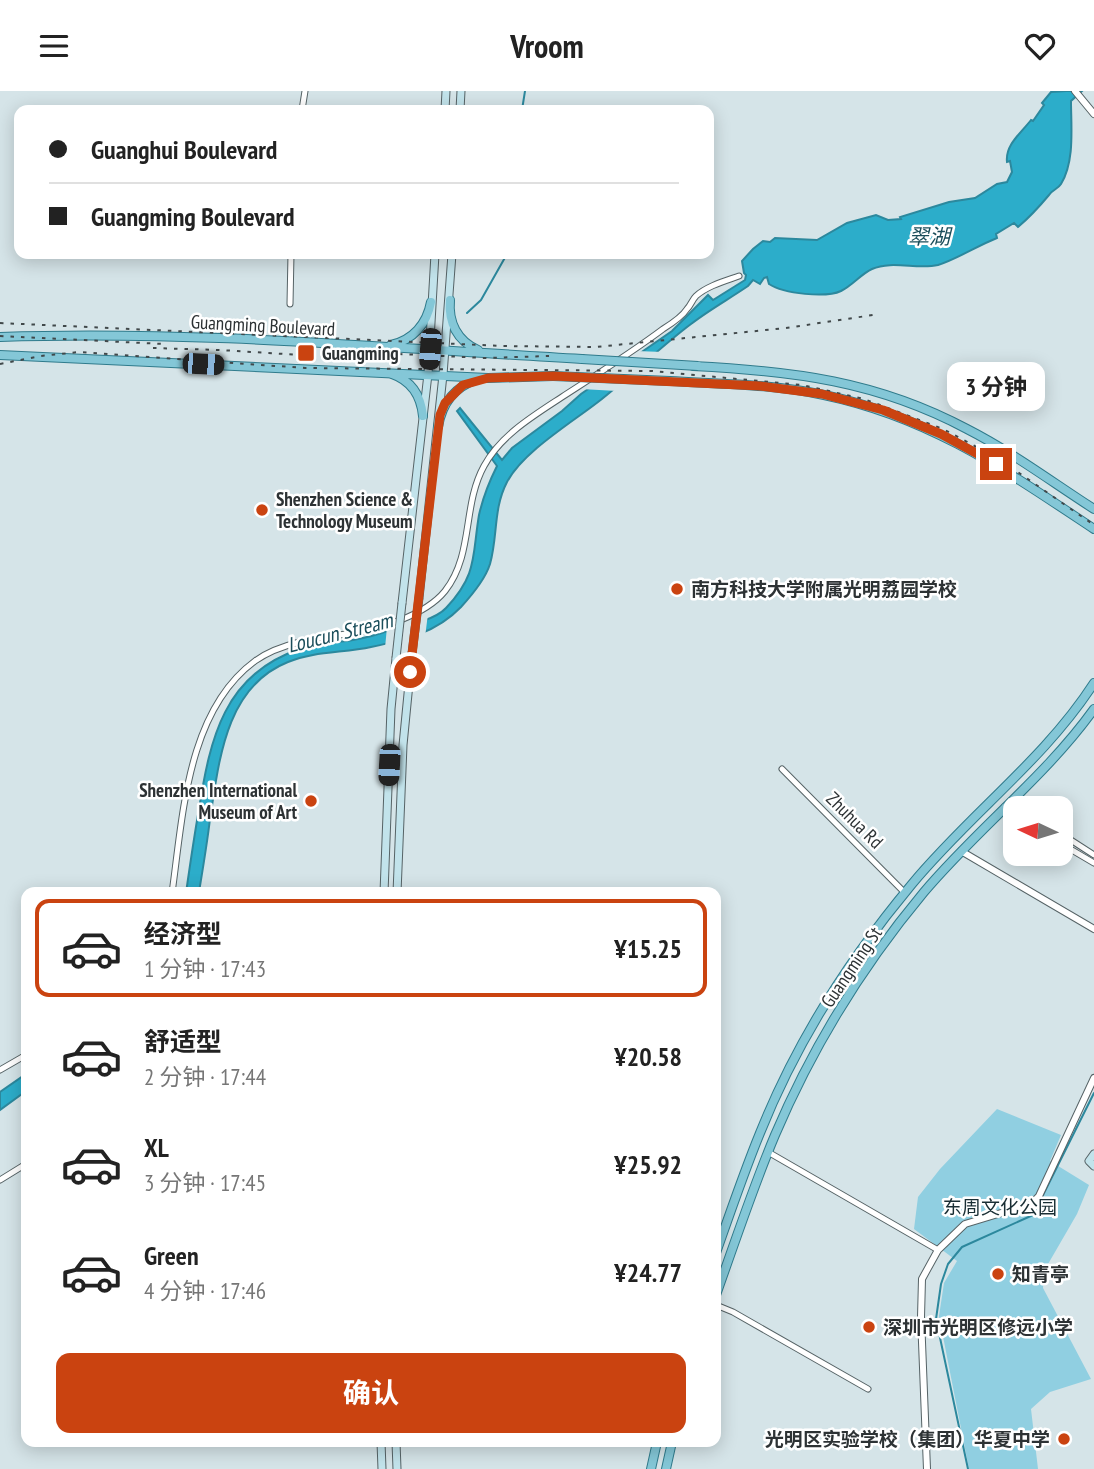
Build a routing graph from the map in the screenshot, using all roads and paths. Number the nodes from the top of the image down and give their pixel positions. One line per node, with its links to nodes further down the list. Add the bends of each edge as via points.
1 (1075, 91): 2 (street)
2 (1094, 114)
3 (291, 259): 9 (street)
4 (435, 259): 8 (main road)
5 (452, 259): 7 (main road)
6 (739, 276): 36 (street, via 696,296 682,315 501,443 476,482 459,566 431,605 385,626 276,650 234,680 217,700 202,736 189,781)
7 (450, 300): 13 (main road); 14 (main road, via 450,319 459,336 473,348)
8 (432, 302): 11 (main road, via 412,336); 12 (main road)
9 (290, 305)
10 (0, 337): 11 (main road, Guangming Boulevard, via 180,337)
11 (381, 347): 12 (main road, Guangming Boulevard)
12 (430, 349): 13 (main road, Guangming Boulevard); 19 (main road)
13 (445, 350): 14 (main road, Guangming Boulevard); 20 (main road)
14 (491, 353): 17 (main road, Guangming Boulevard, bridge)
15 (0, 355): 18 (main road)
16 (653, 363): 24 (main road, via 783,371 888,395 976,434)
17 (698, 366)
18 (386, 372): 19 (main road); 22 (main road, via 413,388)
19 (428, 374): 20 (main road); 22 (main road)
20 (443, 375): 21 (main road); 23 (main road)
21 (488, 378): 23 (main road, via 453,393); 25 (main road, bridge, via 670,381 822,394 931,429 978,453)
22 (423, 416): 37 (main road, bridge, via 391,709)
23 (438, 427): 38 (main road, bridge, via 403,745)
24 (1094, 509)
25 (1094, 529)
26 (1094, 683): 39 (main road, Guangming St, via 1056,733 951,839)
27 (1094, 709): 29 (main road, Guangming St)
28 (782, 769): 39 (street, Zhuhua Rd)
29 (1015, 796)
30 (1003, 808): 33 (main road, Guangming St)
31 (1073, 842): 34 (street)
32 (1073, 850): 35 (street)
33 (961, 851): 40 (street); 44 (main road, Guangming St, via 905,915 853,988 811,1060)
34 (1094, 855)
35 (1094, 863)
36 (173, 887)
37 (383, 887)
38 (397, 887)
39 (905, 893): 49 (main road, Guangming St, via 849,968 798,1054 760,1133)
40 (1094, 929)
41 (21, 1058): 42 (street)
42 (0, 1070)
43 (1094, 1078): 50 (street, via 1039,1196 1031,1204 965,1224)
44 (768, 1152): 50 (street); 51 (main road, Guangming St)
45 (1094, 1154): 46 (main road, via 1089,1161)
46 (1094, 1165)
47 (21, 1167): 48 (street)
48 (0, 1179)
49 (721, 1239)
50 (938, 1250): 62 (street, via 922,1279)
51 (721, 1281)
52 (721, 1307): 53 (street)
53 (867, 1389)
54 (381, 1447): 58 (main road)
55 (396, 1447): 59 (main road)
56 (656, 1447): 60 (main road)
57 (670, 1447): 61 (main road)
58 (382, 1469)
59 (397, 1469)
60 (651, 1469)
61 (666, 1469)
62 (927, 1469)

